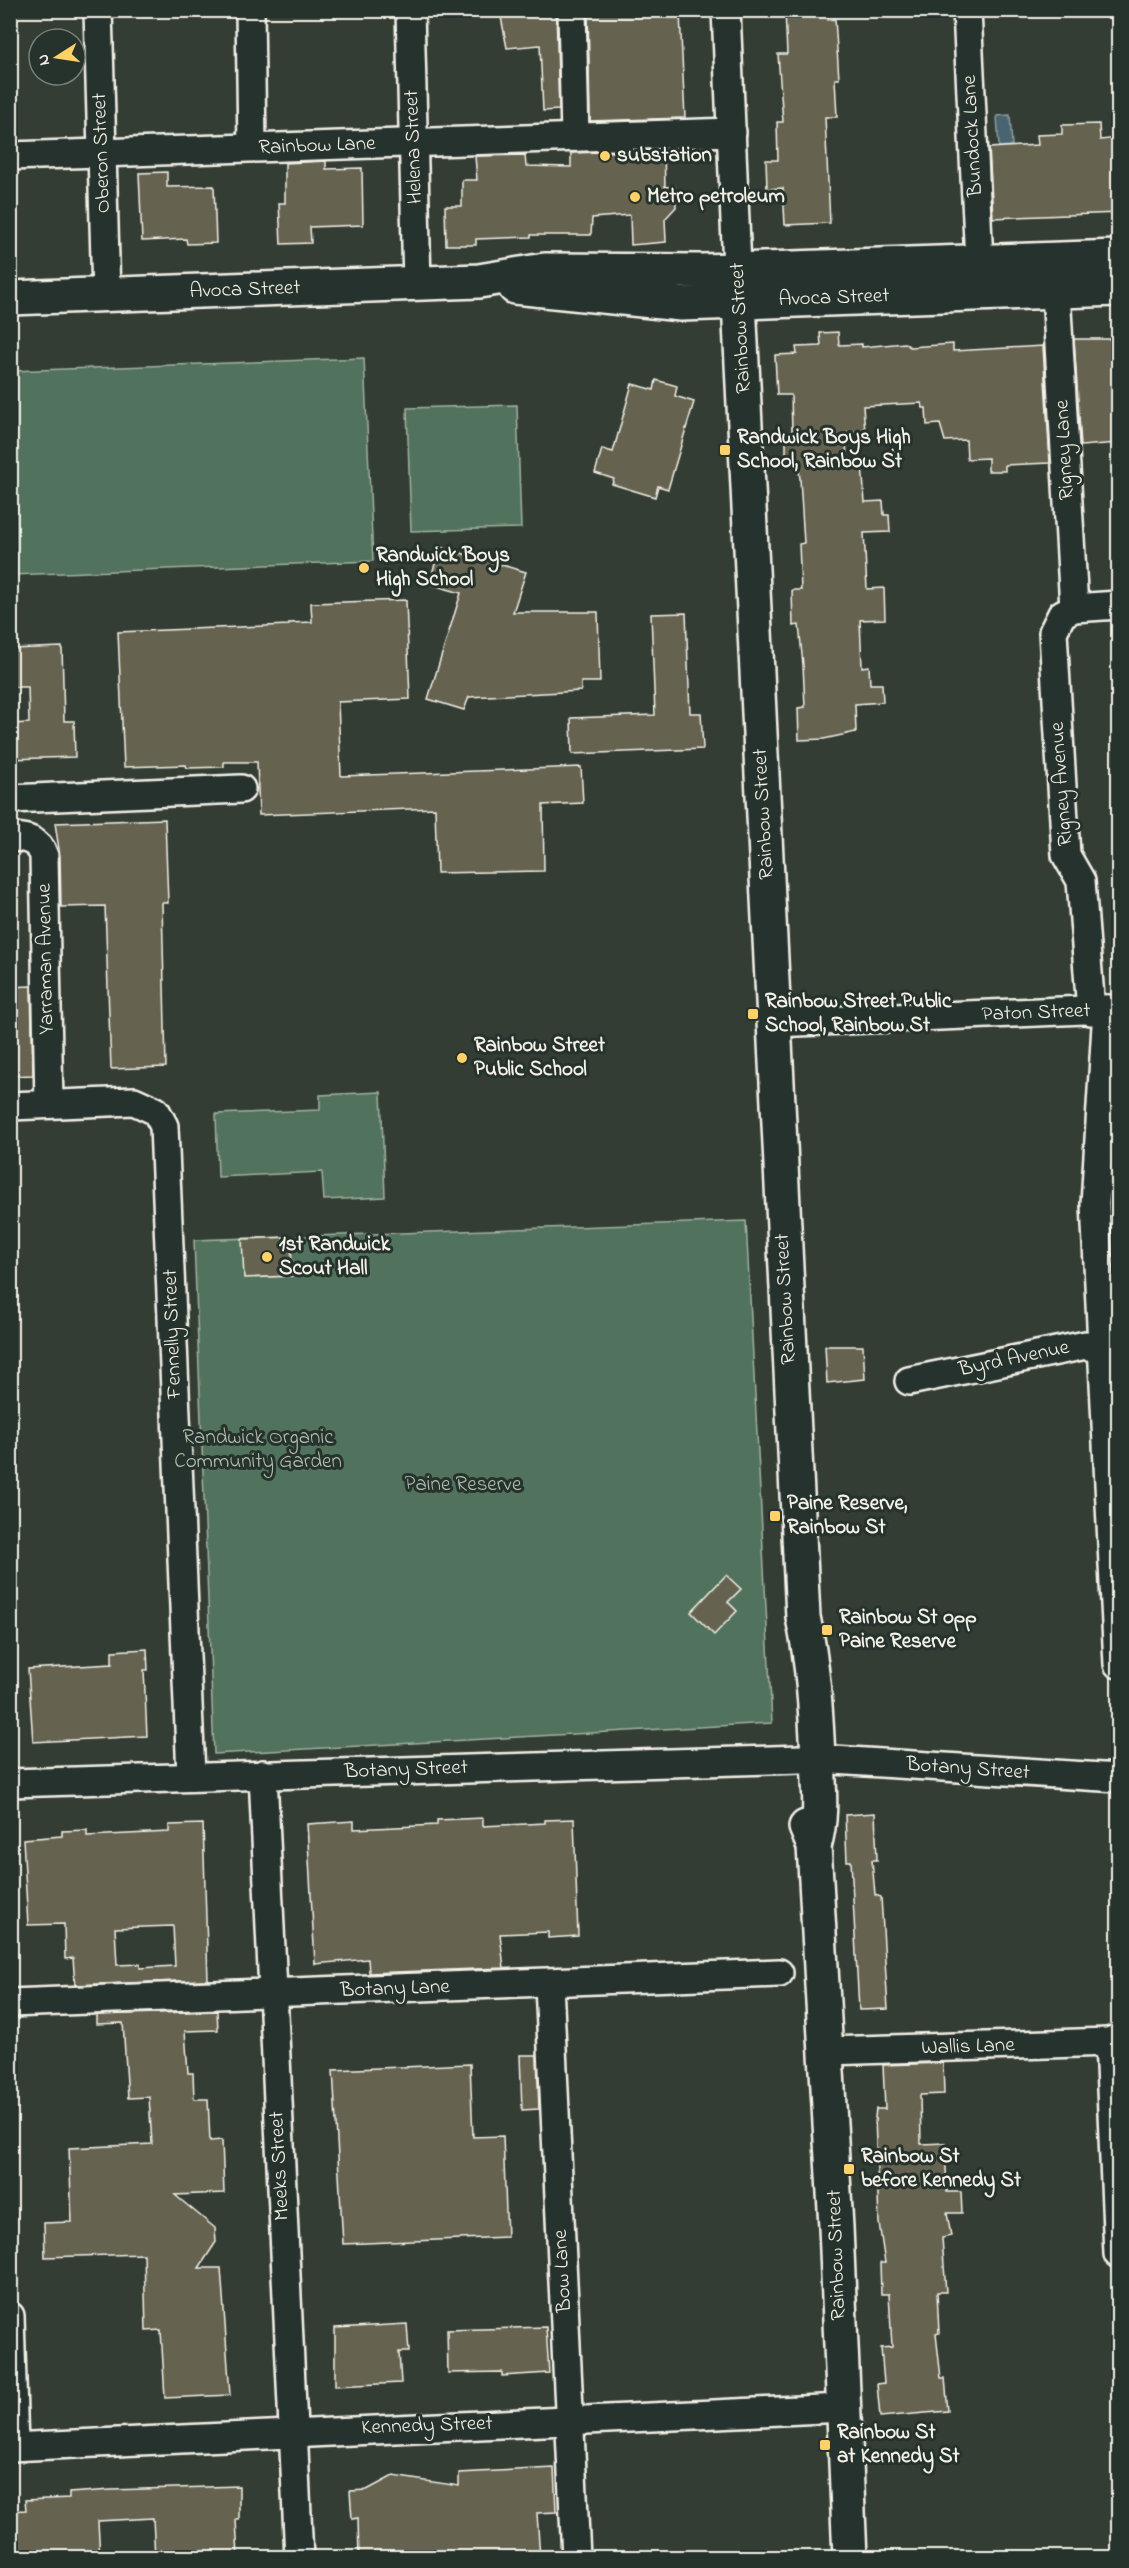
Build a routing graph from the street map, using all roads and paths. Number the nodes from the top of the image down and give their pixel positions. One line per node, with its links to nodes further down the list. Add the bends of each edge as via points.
1 (98, 10): 11 (street, Oberon Street)
2 (249, 10): 10 (street)
3 (410, 10): 9 (street, Helena Street)
4 (572, 10): 8 (street)
5 (726, 10): 7 (street, Rainbow Street)
6 (968, 10): 14 (street, Bundock Lane)
7 (732, 132): 8 (street, Rainbow Lane); 15 (street, Rainbow Street)
8 (575, 137): 9 (street, Rainbow Lane)
9 (413, 143): 10 (street, Rainbow Lane); 17 (street, Helena Street)
10 (252, 147): 11 (street, Rainbow Lane)
11 (102, 152): 12 (street, Rainbow Lane); 20 (street, Oberon Street)
12 (10, 156)
13 (1119, 257): 14 (main road, Avoca Street)
14 (979, 262): 15 (main road, Avoca Street)
15 (737, 269): 16 (main road, Avoca Street, via 545,270); 22 (street, Rainbow Street)
16 (479, 281): 17 (main road, Avoca Street); 22 (main road, Avoca Street, via 546,292 681,304)
17 (417, 283): 20 (main road, Avoca Street)
18 (1119, 290): 19 (main road, Avoca Street)
19 (1056, 292): 22 (main road, Avoca Street); 24 (street, Rigney Lane)
20 (106, 295): 21 (main road, Avoca Street)
21 (10, 297)
22 (739, 302): 29 (main road, Rainbow Street)
23 (1119, 605): 24 (street)
24 (1074, 608): 28 (street, Rigney Avenue, via 1062,614 1053,632 1066,855 1081,881)
25 (241, 789): 26 (street)
26 (10, 800)
27 (10, 837): 30 (street, Yarraman Avenue, via 34,840 44,856)
28 (1106, 1009): 29 (street, Paton Street); 32 (street, Rigney Avenue, via 1095,1204)
29 (774, 1023): 35 (main road, Rainbow Street, via 802,1617 812,1657)
30 (49, 1104): 31 (street); 37 (street, Fennelly Street, via 134,1101 156,1110 164,1126)
31 (10, 1106)
32 (1111, 1352): 33 (street, Byrd Avenue, via 1086,1345); 34 (street, Rigney Avenue)
33 (909, 1381)
34 (1119, 1664)
35 (809, 1759): 36 (street, Botany Street); 38 (street, Botany Street); 45 (main road, Rainbow Street, via 804,1822 814,1846)
36 (262, 1774): 37 (street, Botany Street); 42 (street, Meeks Street)
37 (191, 1776): 39 (street, Botany Street)
38 (1119, 1778)
39 (10, 1783)
40 (779, 1974): 41 (street, Botany Lane)
41 (549, 1984): 42 (street, Botany Lane); 49 (street, Bow Lane)
42 (272, 1992): 43 (street, Botany Lane); 50 (street, Meeks Street)
43 (10, 2003)
44 (1114, 2040): 45 (street, Wallis Lane); 46 (street)
45 (827, 2051): 48 (main road, Rainbow Street)
46 (1119, 2254)
47 (10, 2316): 51 (street)
48 (843, 2408): 49 (street, Kennedy Street); 54 (main road, Rainbow Street)
49 (570, 2420): 50 (street, Kennedy Street); 53 (street, Bow Lane)
50 (292, 2432): 51 (street, Kennedy Street); 52 (street, Meeks Street)
51 (12, 2447)
52 (299, 2558)
53 (576, 2558)
54 (850, 2558)

